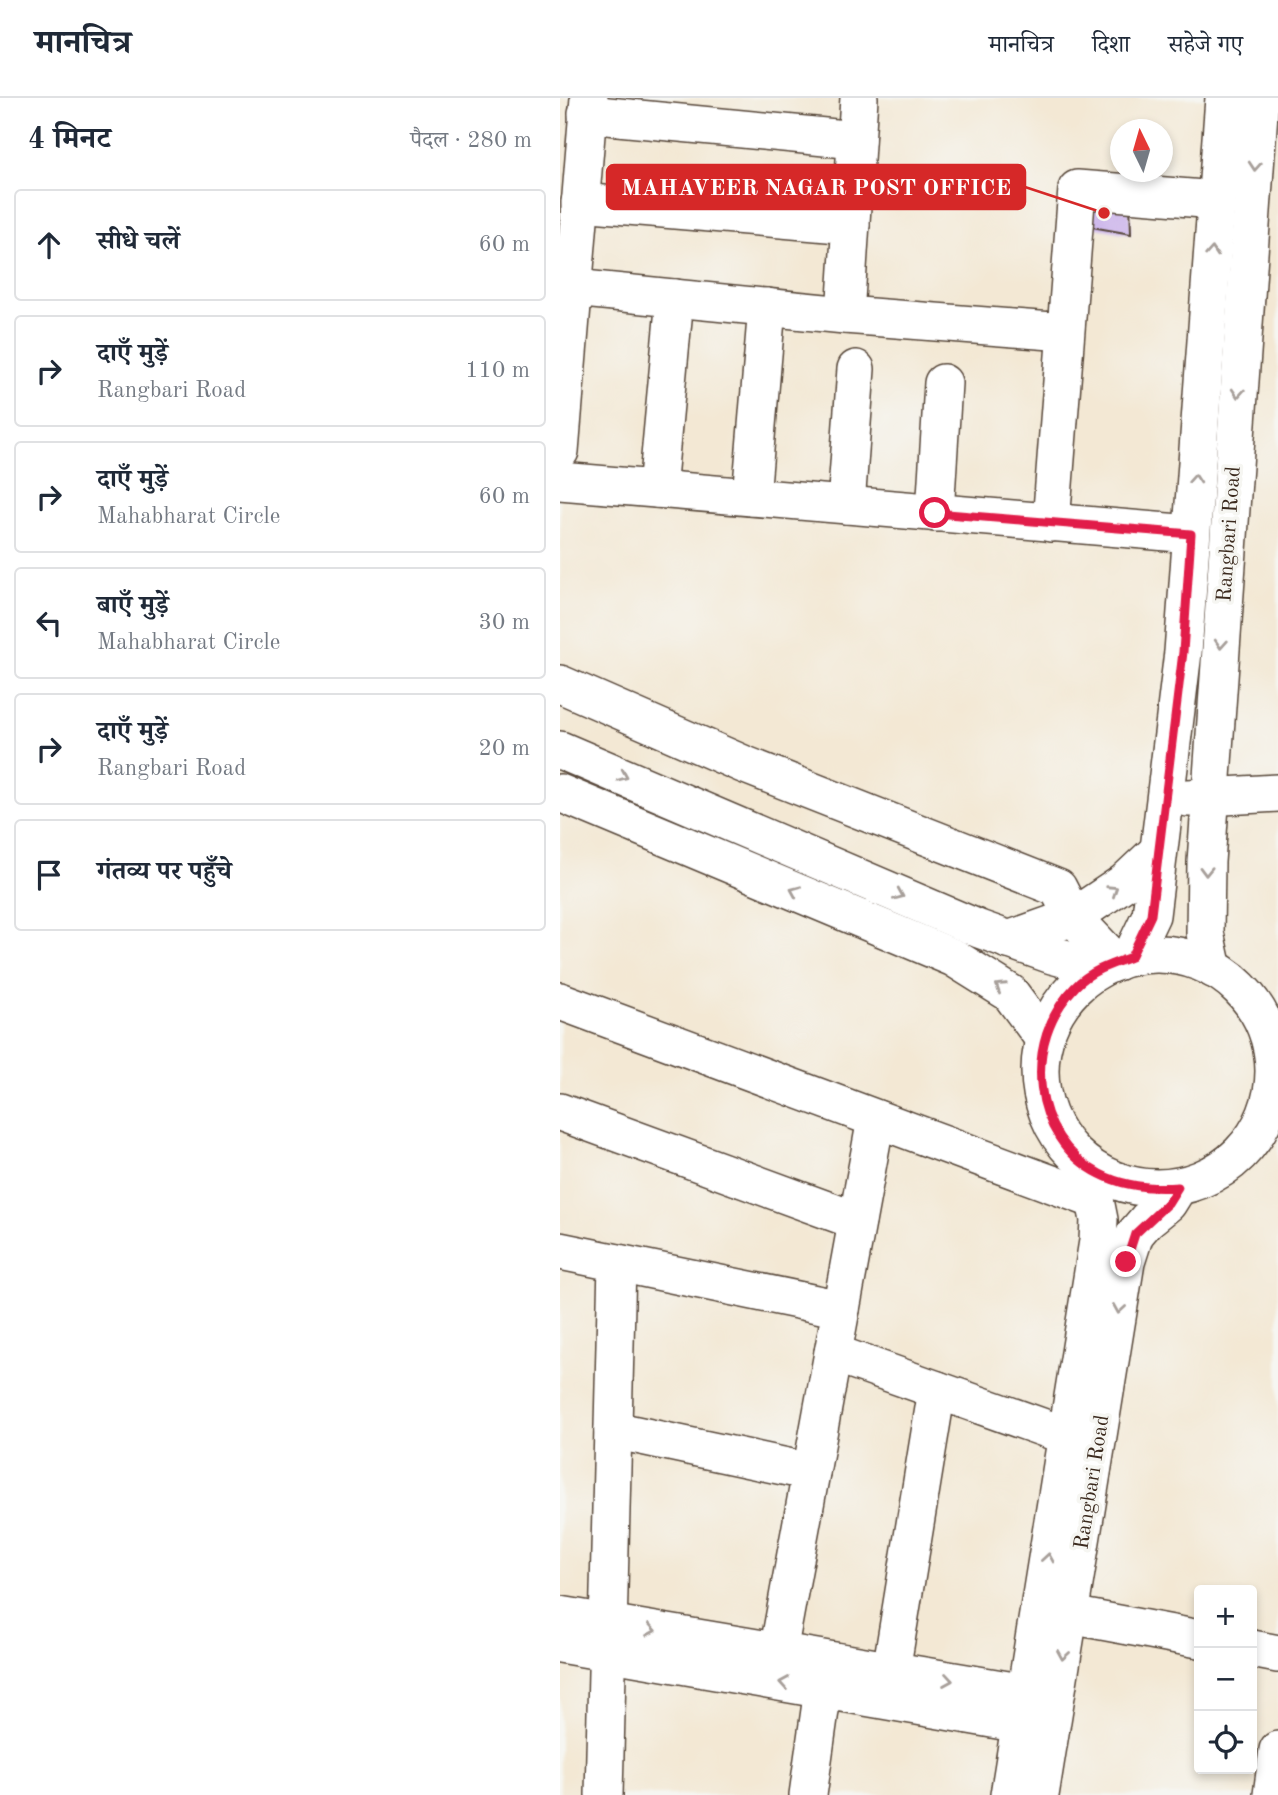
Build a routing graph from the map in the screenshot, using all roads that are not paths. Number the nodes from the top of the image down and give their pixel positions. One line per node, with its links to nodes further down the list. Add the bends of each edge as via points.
1 (859, 98): 5 (street)
2 (1224, 98): 6 (street, Rangbari Road)
3 (1260, 98): 28 (street, Rangbari Road, one-way to 28)
4 (588, 106): 5 (street); 7 (street)
5 (856, 140): 8 (street)
6 (1216, 200): 13 (street, via 1077,189); 23 (street, Rangbari Road, one-way to 6)
7 (580, 202): 8 (street); 9 (street)
8 (851, 225): 12 (street)
9 (573, 288): 10 (street); 16 (street)
10 (675, 298): 11 (street); 18 (street)
11 (767, 307): 12 (street); 19 (street)
12 (845, 315): 13 (street)
13 (1065, 332): 22 (street)
14 (856, 369): 20 (street)
15 (943, 383): 21 (street)
16 (560, 451)
17 (560, 481): 18 (street)
18 (657, 489): 19 (street)
19 (751, 497): 20 (street)
20 (846, 505): 21 (street)
21 (935, 513): 22 (street)
22 (1051, 523): 23 (street)
23 (1191, 534): 29 (street, Rangbari Road, via 1183,652)
24 (560, 684): 31 (street, via 743,764 1058,888)
25 (560, 750): 32 (street, one-way to 32)
26 (560, 793): 37 (street, one-way to 26, via 1010,993 954,958)
27 (1278, 793): 28 (street)
28 (1211, 797): 29 (street); 34 (street, Rangbari Road, one-way to 34, via 1205,933)
29 (1165, 799): 30 (street, Rangbari Road)
30 (1158, 851): 31 (street, one-way to 30, via 1125,882); 33 (street, Rangbari Road, via 1151,915)
31 (1073, 917): 32 (street); 33 (street)
32 (1008, 940): 33 (street, via 1052,955)
33 (1116, 962): 34 (street, via 1162,954 1193,959); 37 (street, via 1076,986 1056,1010)
34 (1213, 969): 36 (street, via 1245,993)
35 (560, 1001): 39 (street)
36 (1270, 1027): 40 (street, via 1275,1079)
37 (1044, 1039): 41 (street, via 1039,1070 1042,1101 1054,1130)
38 (560, 1112): 43 (street)
39 (876, 1119): 41 (street); 43 (street)
40 (1266, 1131): 42 (street, via 1208,1178)
41 (1097, 1187): 42 (street); 50 (street, Rangbari Road, via 1098,1241)
42 (1178, 1187): 53 (street, Rangbari Road, one-way to 53, via 1135,1234 1126,1262)
43 (857, 1221): 46 (street)
44 (560, 1251): 45 (street)
45 (617, 1263): 46 (street); 49 (street)
46 (841, 1309): 47 (street)
47 (833, 1353): 48 (street); 51 (street)
48 (937, 1390): 50 (street); 60 (street)
49 (613, 1430): 51 (street); 54 (street)
50 (1067, 1436): 62 (street, Rangbari Road, one-way to 50)
51 (811, 1472): 58 (street)
52 (560, 1615): 54 (street)
53 (1070, 1615): 55 (street); 67 (street, Rangbari Road, one-way to 67)
54 (607, 1638): 56 (street); 58 (street, one-way to 58); 61 (street, one-way to 54); 64 (street)
55 (1194, 1638)
56 (560, 1644)
57 (1257, 1650): 59 (street)
58 (778, 1651): 61 (street)
59 (1278, 1654)
60 (891, 1671): 61 (street); 62 (street, one-way to 62)
61 (825, 1675): 62 (street); 65 (street)
62 (1023, 1709): 66 (street, Rangbari Road)
63 (1278, 1750): 68 (street)
64 (604, 1795)
65 (808, 1795)
66 (1009, 1795)
67 (1040, 1795)
68 (1272, 1795)

